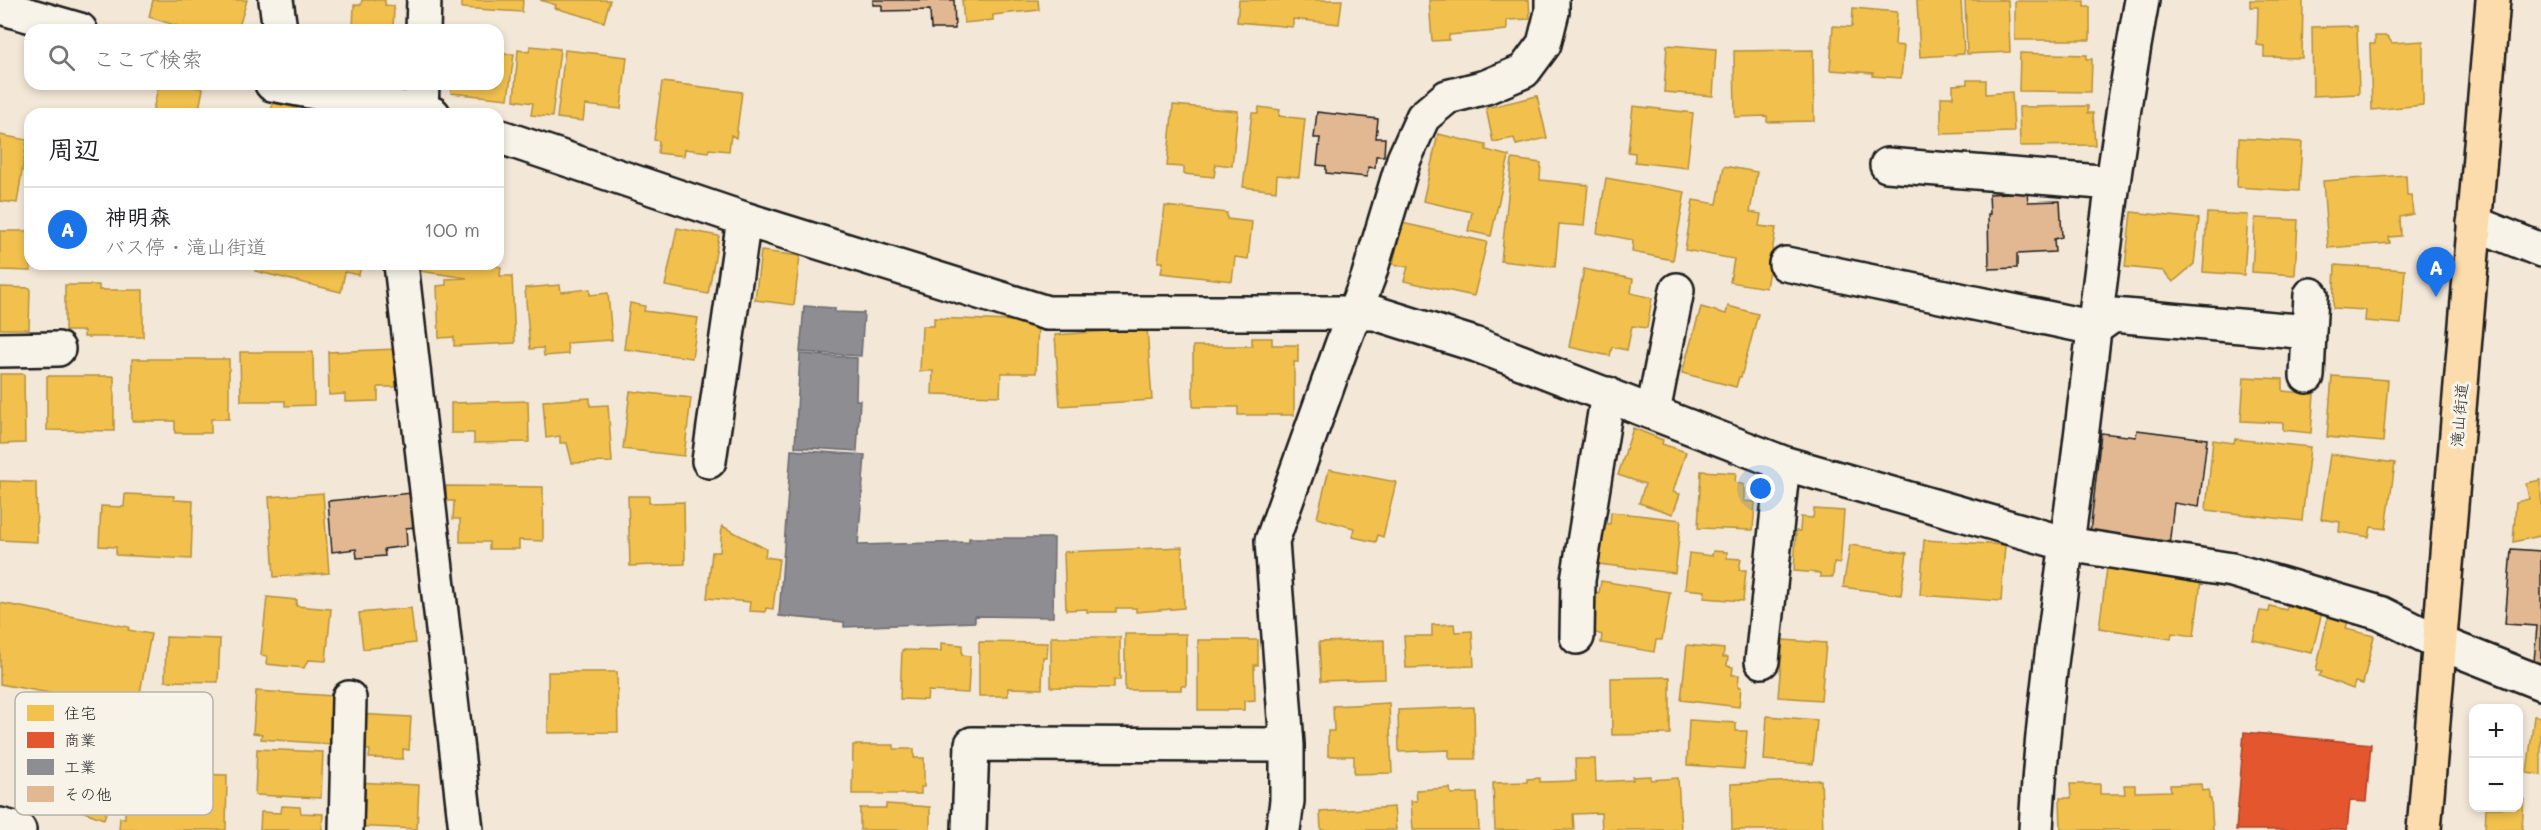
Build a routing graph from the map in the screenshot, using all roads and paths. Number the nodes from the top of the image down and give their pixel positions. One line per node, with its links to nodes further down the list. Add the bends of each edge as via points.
1 (276, 0): 8 (street)
2 (424, 0): 9 (street)
3 (1552, 0): 23 (street, via 1544,44 1524,71 1486,87 1447,97 1424,117 1404,159)
4 (2142, 0): 15 (street)
5 (2493, 0): 17 (highway, 滝山街道)
6 (0, 7): 7 (street)
7 (59, 24)
8 (279, 24)
9 (423, 24)
10 (301, 90): 12 (street)
11 (425, 103): 12 (street)
12 (374, 108)
13 (504, 138): 16 (street)
14 (1887, 165): 15 (street)
15 (2112, 183): 24 (street)
16 (744, 219): 23 (street, via 1047,313); 31 (street)
17 (2474, 223): 18 (street); 35 (highway, 滝山街道)
18 (2541, 250)
19 (1786, 264): 24 (street)
20 (402, 270): 43 (street)
21 (1677, 290): 30 (street)
22 (2311, 295): 25 (street)
23 (1355, 313): 29 (street, via 1375,314 1477,345); 39 (street, via 1272,541)
24 (2095, 327): 25 (street, via 2113,315); 33 (street)
25 (2309, 332): 28 (street)
26 (58, 349): 27 (street)
27 (0, 350)
28 (2307, 376)
29 (1608, 394): 30 (street); 34 (street, via 1578,580)
30 (1653, 412): 32 (street)
31 (709, 461)
32 (1783, 463): 33 (street); 36 (street)
33 (2067, 544): 35 (street, via 2232,570 2380,613); 46 (street, via 2046,693)
34 (1577, 637)
35 (2440, 644): 37 (street); 47 (highway, 滝山街道)
36 (1762, 661)
37 (2541, 682)
38 (349, 698): 42 (street)
39 (1287, 745): 44 (street, via 972,744); 45 (street)
40 (0, 825): 41 (street)
41 (20, 830)
42 (346, 830)
43 (466, 830)
44 (969, 830)
45 (1283, 830)
46 (2036, 830)
47 (2424, 830)

